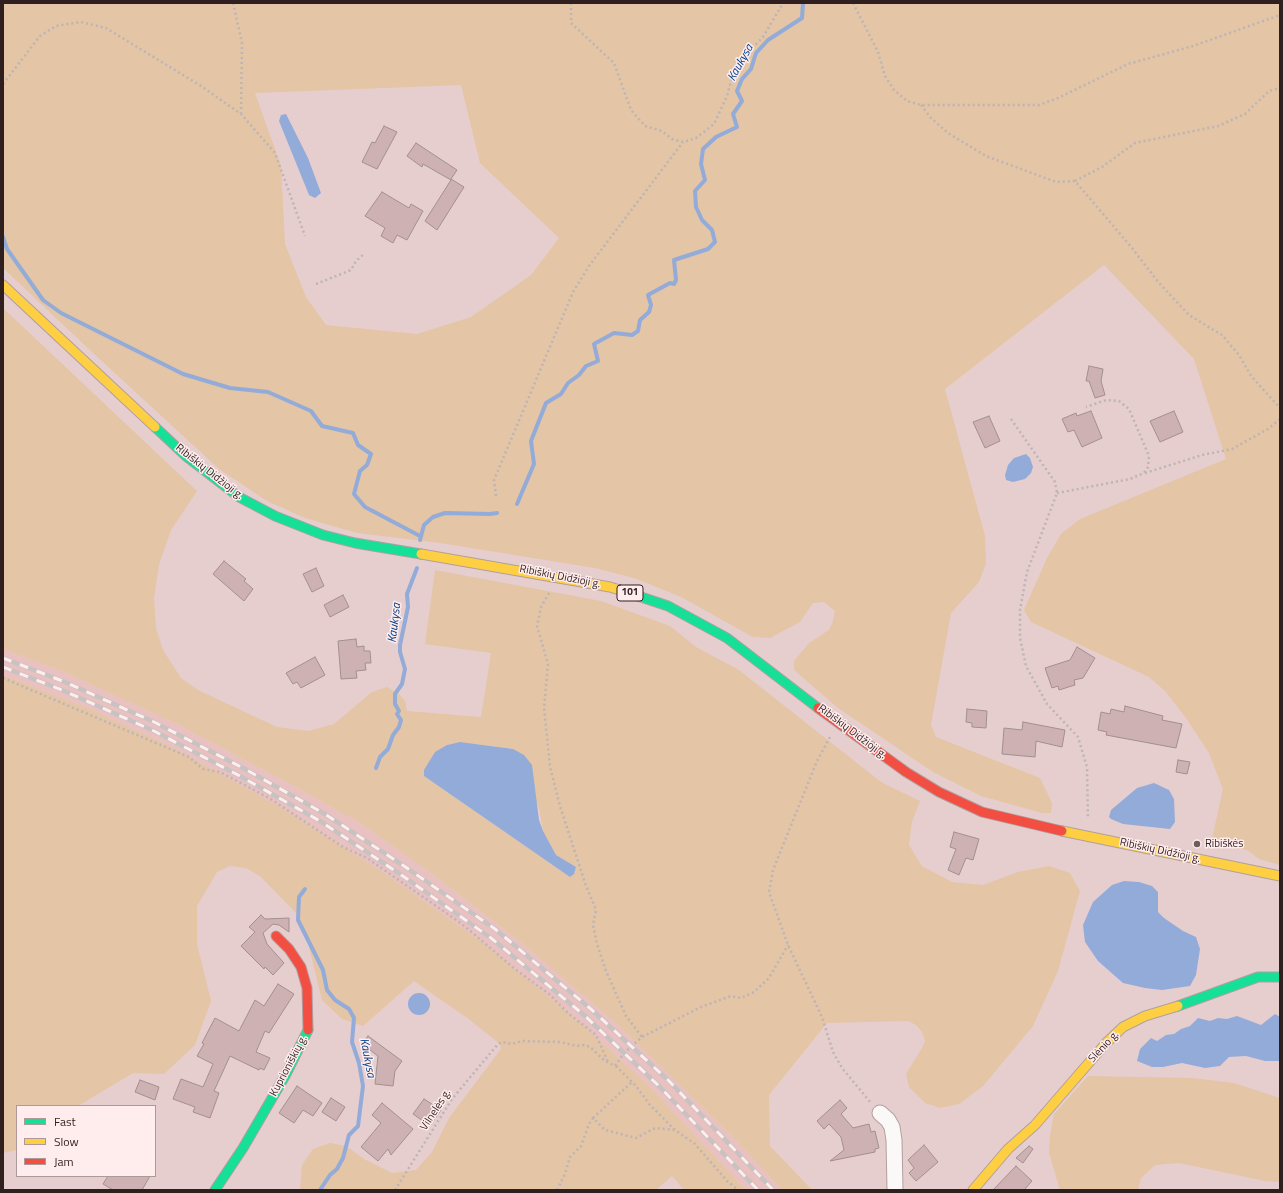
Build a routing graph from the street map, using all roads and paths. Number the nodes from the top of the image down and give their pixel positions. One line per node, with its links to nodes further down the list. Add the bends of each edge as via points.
1 (233, 3): 9 (path, via 242,43)
2 (571, 3): 10 (path, via 571,23 614,64 631,110 644,126 662,131 672,139)
3 (783, 3): 10 (path, via 763,37 735,66 727,96 714,124 696,138)
4 (853, 3): 8 (path, via 878,52 885,76 894,90 907,101)
5 (1280, 15): 8 (path, via 1193,46 1128,64 1039,105)
6 (3, 84): 9 (path, via 40,36 56,26 81,22 106,28 201,86)
7 (1280, 88): 11 (path, via 1269,91 1245,114 1218,126 1135,143 1102,167)
8 (921, 105): 11 (path, via 948,133 986,156 1056,182)
9 (241, 114): 12 (path, via 275,153)
10 (683, 142): 22 (path, via 588,266 573,292 494,480)
11 (1075, 181): 17 (path, via 1159,283 1189,315 1222,335 1239,355 1251,376)
12 (305, 236)
13 (364, 254): 14 (path, via 351,270)
14 (316, 284)
15 (3, 285): 23 (main road, Ribiškių Didžioji g. / 101, via 187,456 218,482 256,507 292,524 342,540)
16 (1086, 407): 20 (path, via 1113,400 1119,401 1129,409 1149,456 1148,467)
17 (1280, 408)
18 (1280, 419): 20 (path, via 1268,429 1232,449 1202,455)
19 (1011, 420): 21 (path, via 1055,482)
20 (1144, 473): 21 (path, via 1130,479)
21 (1057, 493): 26 (path, via 1027,572 1020,610 1020,638 1026,666 1047,704 1078,737 1087,767 1089,817)
22 (496, 496)
23 (555, 576): 25 (main road, Ribiškių Didžioji g. / 101, via 610,587 639,596 699,621 727,638); 31 (path, via 537,626 548,664 544,708 550,767 560,806 596,910 593,925 606,971 626,1016)
24 (3, 678): 32 (path, via 188,757 203,769 220,772 268,798 343,847 366,858 462,924 549,994 596,1035)
25 (838, 723): 26 (main road, Ribiškių Didžioji g. / 101, via 906,772 962,803 998,817); 29 (path, via 817,761 773,870 769,892)
26 (1086, 836): 27 (main road, Ribiškių Didžioji g. / 101)
27 (1280, 876)
28 (276, 936): 38 (main road, Kuprioniškių g., via 301,967 307,988 308,1029 243,1148)
29 (788, 945): 31 (path, via 769,978 754,992 741,998 730,996 700,1007); 35 (path, via 822,1017 839,1063)
30 (1280, 977): 43 (main road, Slėnio g., via 1258,977 1201,999 1145,1016 1123,1027 1035,1125 1008,1149)
31 (642, 1037): 33 (path, via 624,1053)
32 (608, 1062): 33 (path); 39 (path, Vilnelės g., via 585,1045 522,1041 498,1044 452,1099)
33 (616, 1066): 34 (path)
34 (632, 1082): 36 (path); 37 (path)
35 (880, 1113): 42 (street, via 892,1127)
36 (593, 1118): 37 (path, via 605,1130 636,1138 655,1128); 40 (path, via 588,1124 581,1146 570,1157)
37 (675, 1130): 41 (path, via 695,1144)
38 (215, 1190)
39 (395, 1190)
40 (557, 1190)
41 (738, 1190)
42 (895, 1190)
43 (973, 1190)

